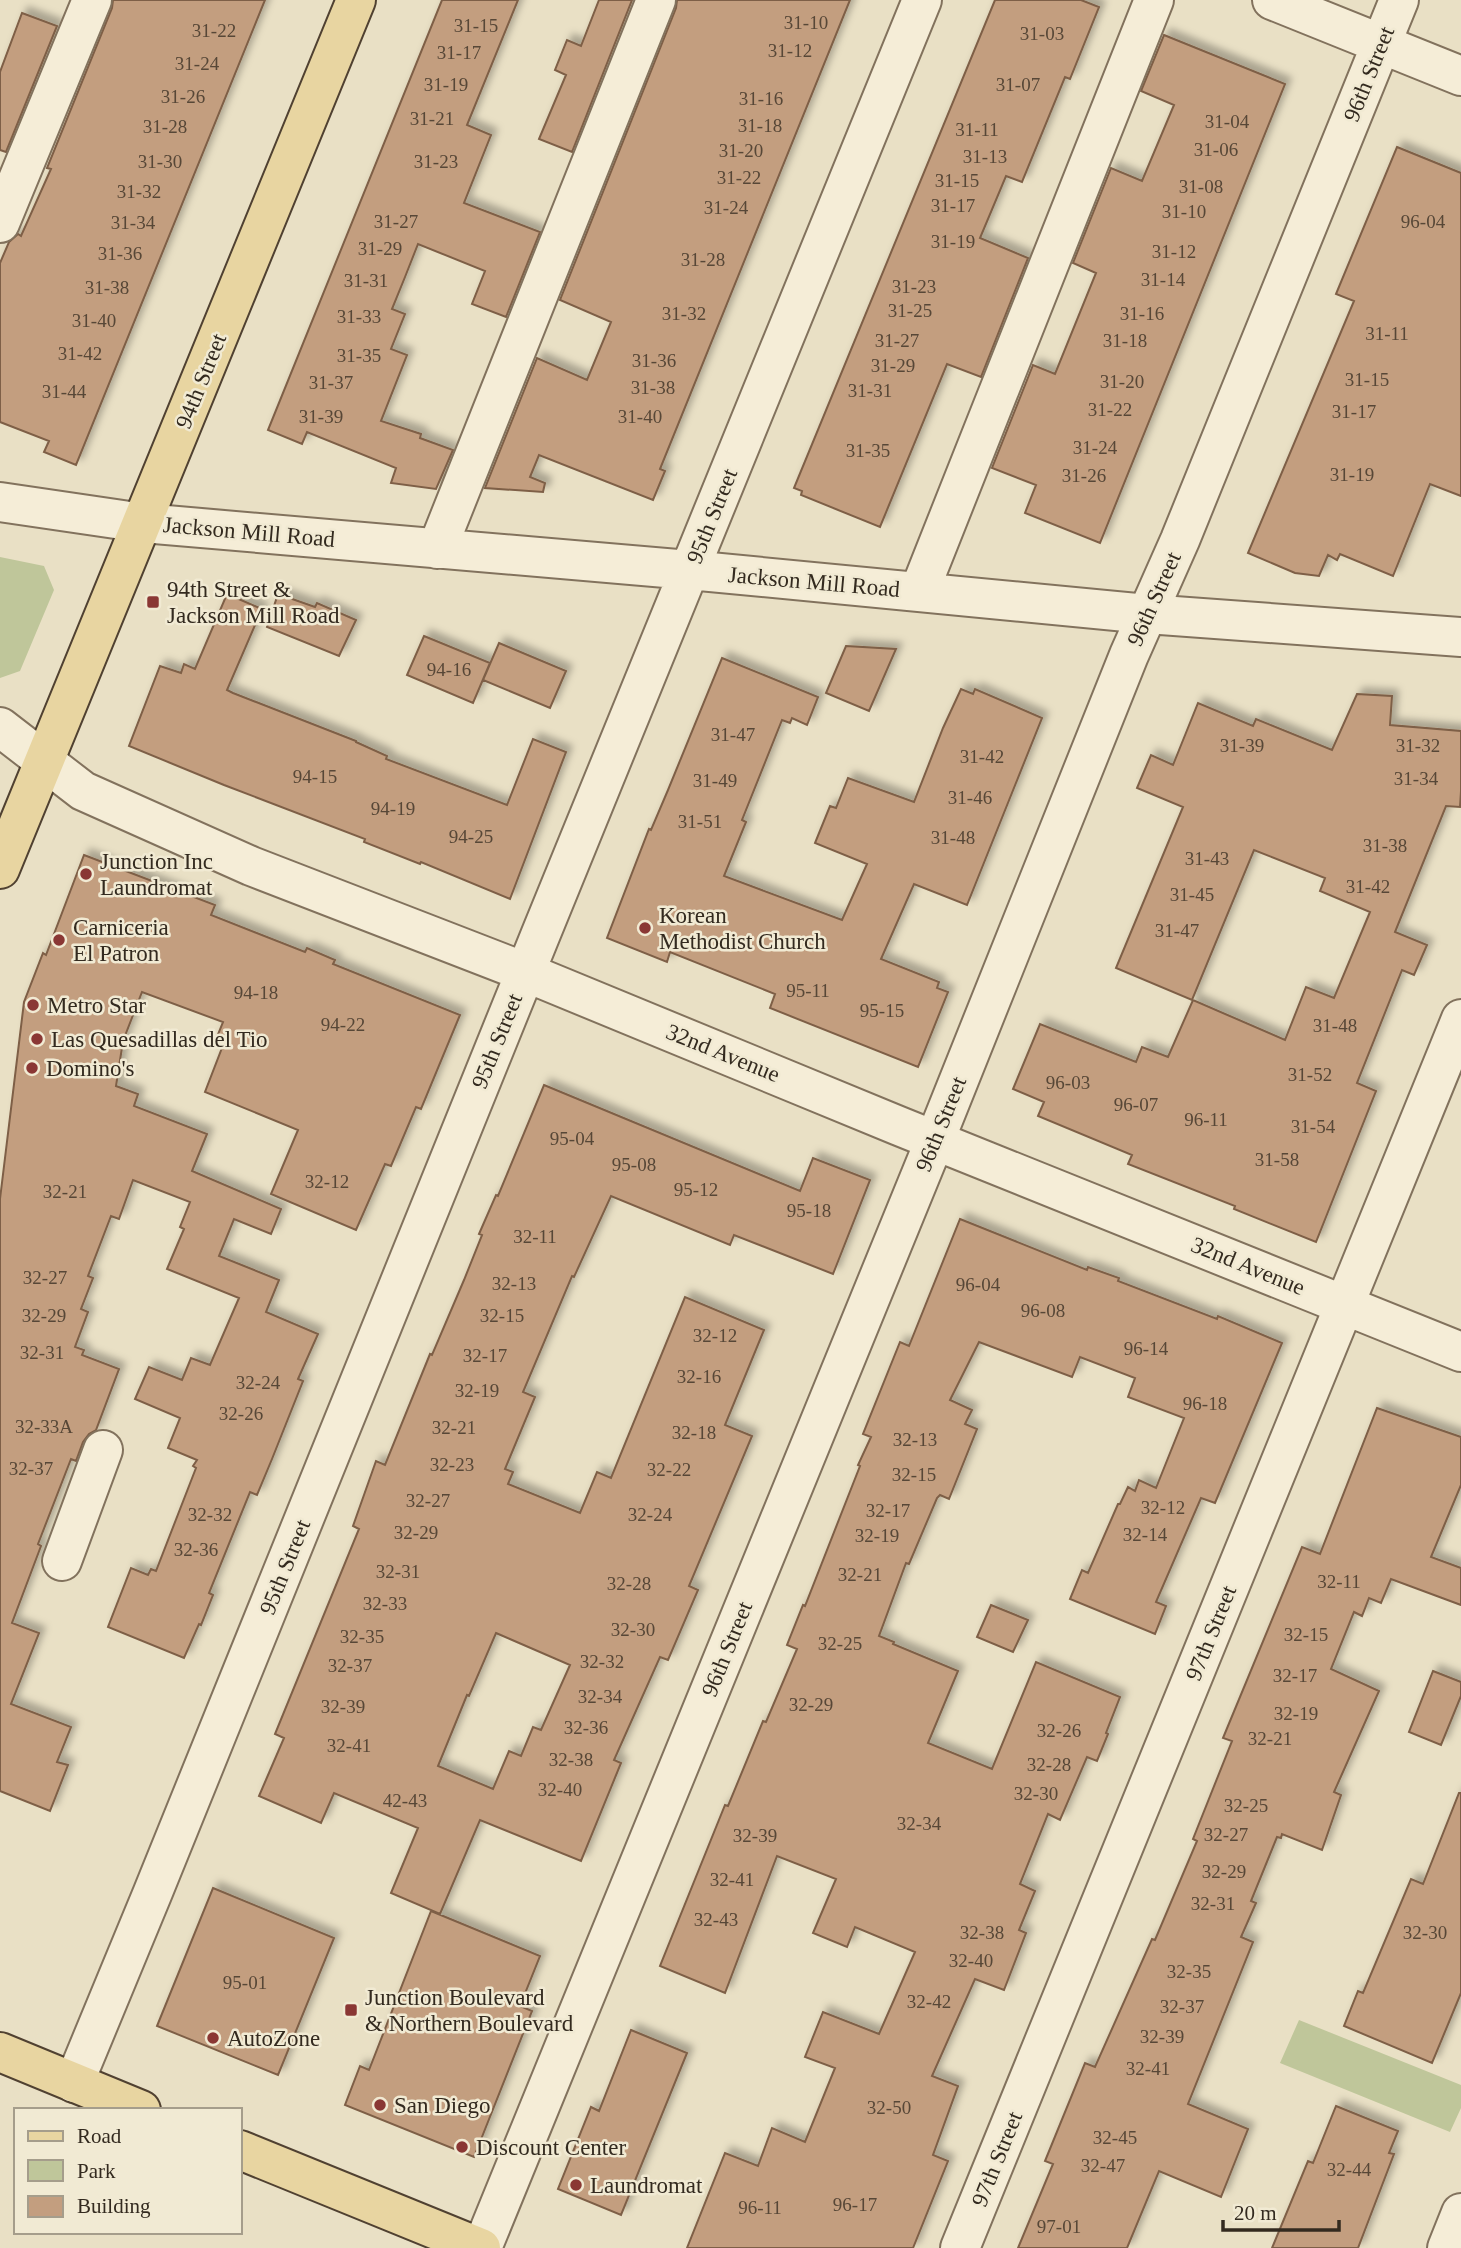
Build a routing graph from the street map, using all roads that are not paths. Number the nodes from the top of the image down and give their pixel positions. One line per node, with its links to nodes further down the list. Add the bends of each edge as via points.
1 (92, 0): 10 (street)
2 (356, 0): 12 (main road, 94th Street)
3 (656, 0): 13 (street)
4 (922, 0): 14 (street, 95th Street)
5 (1154, 0): 15 (street)
6 (1272, 0): 8 (street)
7 (1399, 0): 8 (street, 96th Street)
8 (1381, 44): 9 (street); 16 (street, 96th Street)
9 (1461, 76)
10 (0, 223)
11 (0, 502): 12 (street, Jackson Mill Road)
12 (143, 523): 13 (street, Jackson Mill Road); 19 (main road, 94th Street)
13 (437, 549): 14 (street, Jackson Mill Road)
14 (689, 570): 15 (street, Jackson Mill Road); 21 (street, 95th Street)
15 (919, 592): 16 (street, Jackson Mill Road)
16 (1147, 614): 17 (street, Jackson Mill Road); 23 (street, 96th Street)
17 (1461, 637)
18 (0, 727): 19 (street, 32nd Avenue)
19 (44, 761): 20 (main road, 94th Street); 21 (street, 32nd Avenue, via 83,791 251,866)
20 (0, 869)
21 (525, 972): 23 (street, 32nd Avenue); 29 (street, 95th Street)
22 (1461, 1019): 24 (street, 97th Street)
23 (934, 1140): 24 (street, 32nd Avenue); 33 (street, 96th Street)
24 (1345, 1305): 25 (street, 32nd Avenue); 34 (street, 97th Street)
25 (1461, 1352)
26 (103, 1450): 27 (street)
27 (62, 1561)
28 (0, 2052): 29 (main road)
29 (74, 2082): 30 (main road)
30 (136, 2108)
31 (242, 2151): 33 (main road)
32 (1461, 2213): 35 (street)
33 (482, 2248)
34 (960, 2248)
35 (1447, 2248)

